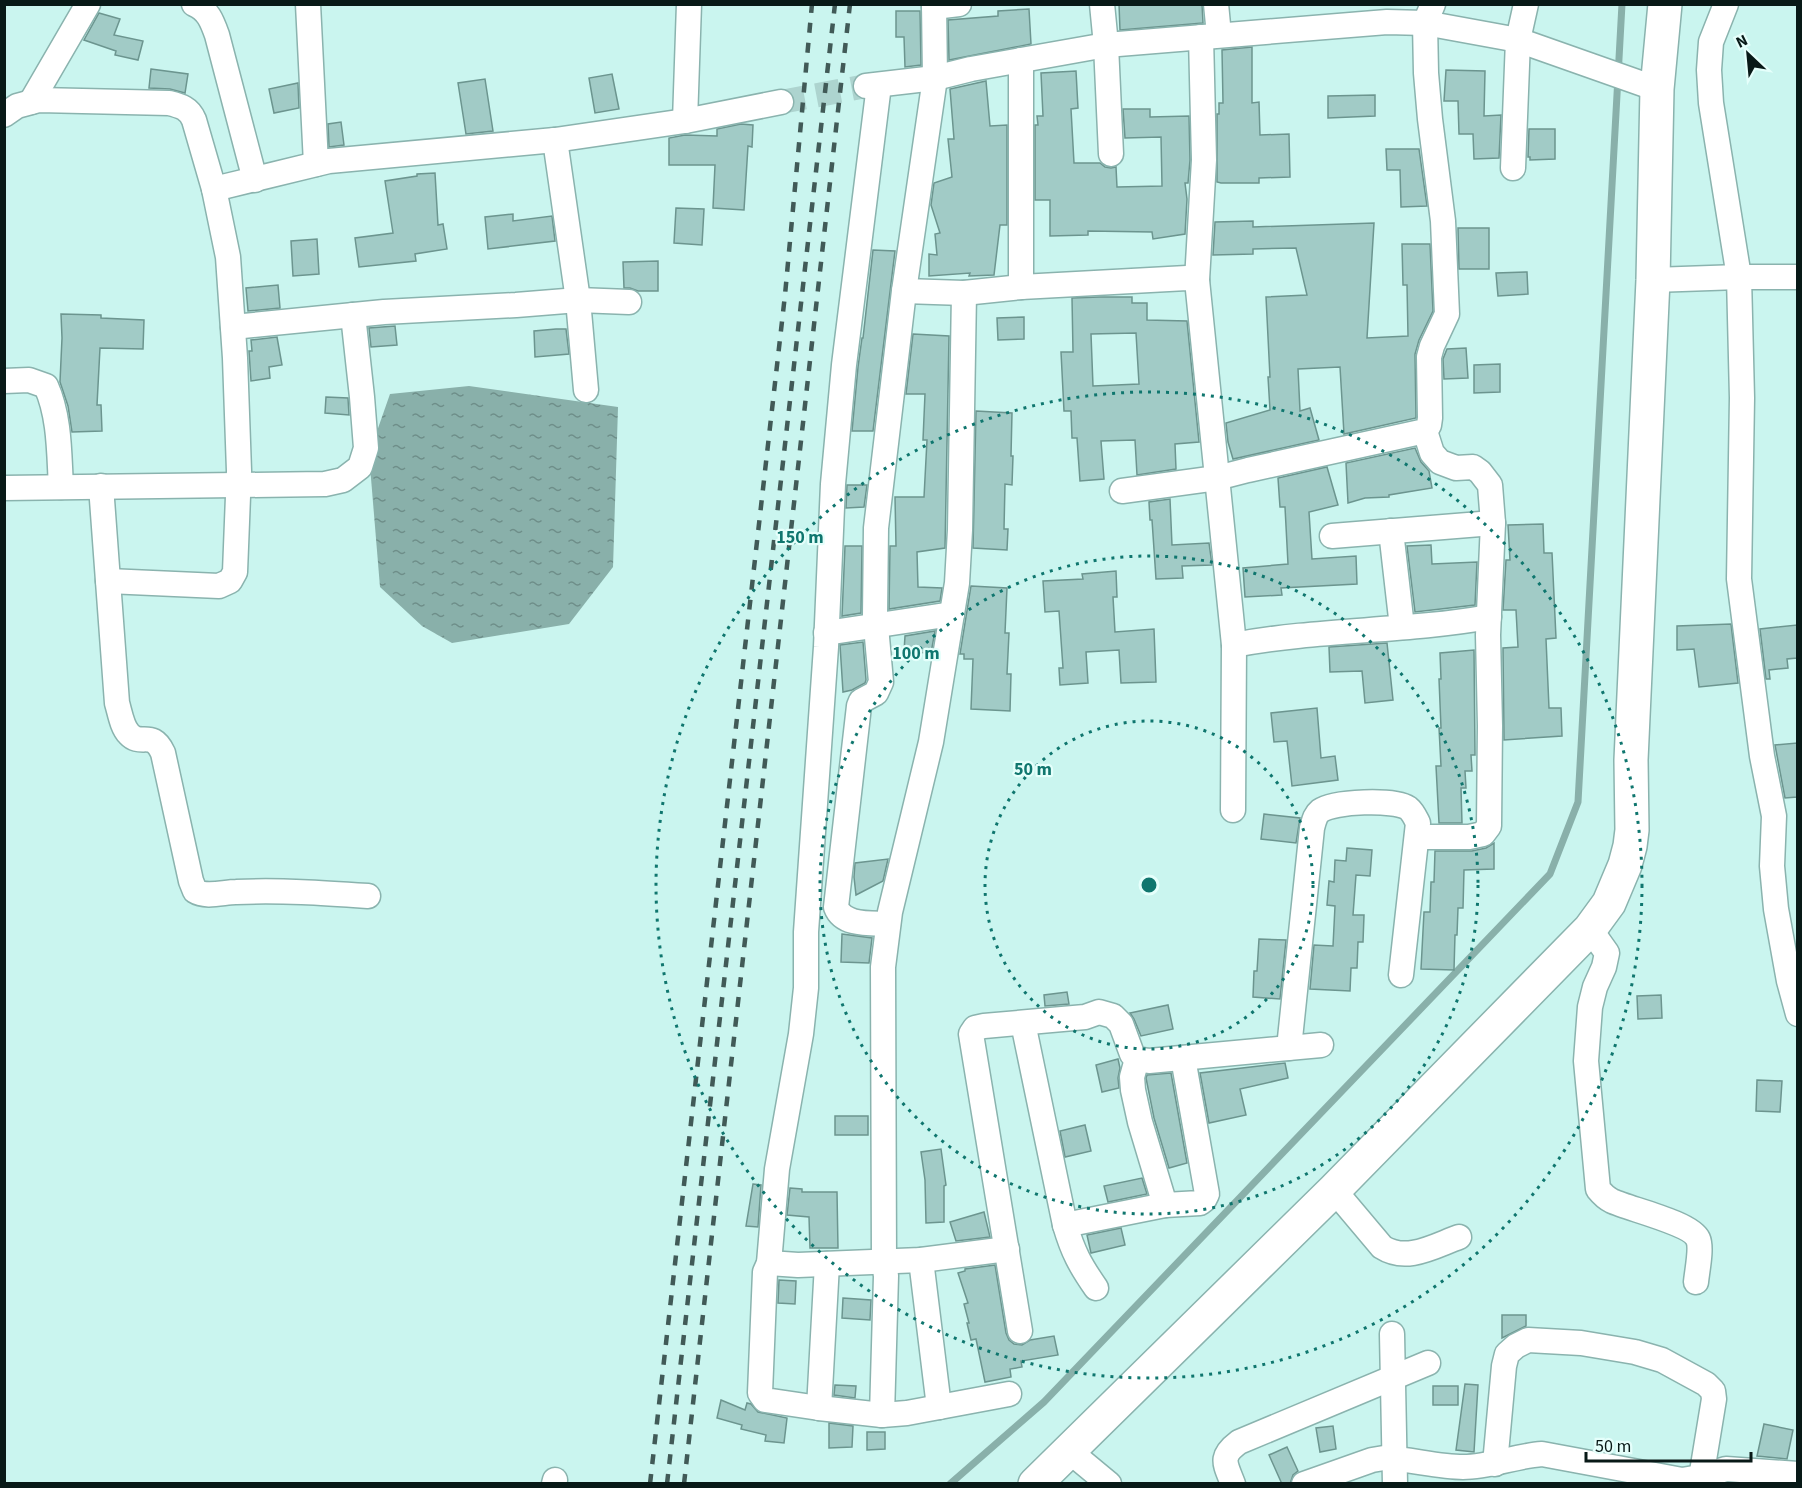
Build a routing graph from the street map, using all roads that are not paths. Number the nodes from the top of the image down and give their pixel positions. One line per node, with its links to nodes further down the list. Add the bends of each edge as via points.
1 (88, 4): 20 (street)
2 (194, 4): 26 (street, via 205,10 217,35)
3 (308, 4): 24 (street)
4 (689, 4): 21 (street)
5 (959, 4): 11 (street)
6 (1101, 4): 15 (street)
7 (1216, 4): 13 (street)
8 (1526, 4): 14 (street)
9 (1665, 4): 18 (street)
10 (1726, 4): 28 (street, via 1711,42 1709,70)
11 (934, 6): 17 (street)
12 (1429, 14): 13 (street, via 1387,22); 14 (street); 41 (street, via 1430,119 1443,221 1447,314 1429,357 1430,418)
13 (1210, 36): 15 (street); 30 (street)
14 (1518, 40): 18 (street); 25 (street)
15 (1106, 45): 16 (street); 23 (street)
16 (1022, 60): 17 (street); 32 (street)
17 (934, 78): 33 (street); 56 (street, via 872,85 833,484)
18 (1657, 88): 31 (street)
19 (781, 102): 21 (street)
20 (14, 106): 27 (street, via 39,100 169,103 184,107 194,120)
21 (684, 121): 22 (street)
22 (555, 140): 24 (street); 35 (street)
23 (1112, 154)
24 (316, 164): 26 (street)
25 (1513, 168)
26 (255, 180): 27 (street)
27 (214, 189): 38 (street, via 228,257)
28 (1739, 277): 29 (street); 31 (street); 64 (street, via 1739,579 1762,756 1774,816 1772,866 1776,909)
29 (1797, 277)
30 (1197, 280): 32 (street); 42 (street)
31 (1653, 280): 62 (street, via 1632,748 1632,830 1625,865 1610,903)
32 (1021, 287): 34 (street)
33 (904, 291): 34 (street); 54 (street, via 876,528)
34 (964, 293): 52 (street, via 960,530)
35 (578, 300): 36 (street); 37 (street); 40 (street)
36 (629, 302)
37 (353, 315): 38 (street); 43 (street, via 366,448 360,467 343,480 325,484)
38 (232, 327): 43 (street)
39 (4, 381): 45 (street, via 29,380 46,387 57,426)
40 (586, 390)
41 (1425, 431): 42 (street); 48 (street, via 1432,453 1440,462 1456,468 1473,467 1490,485)
42 (1217, 478): 47 (street); 57 (street)
43 (239, 484): 44 (street); 51 (street, via 235,572 230,581 219,585)
44 (101, 486): 45 (street); 51 (street)
45 (62, 487): 46 (street)
46 (4, 488)
47 (1122, 491)
48 (1493, 523): 49 (street); 53 (street)
49 (1391, 531): 50 (street); 55 (street)
50 (1332, 536)
51 (108, 581): 60 (street, via 117,703 130,735 154,740 164,753 195,891 206,895 273,890)
52 (952, 614): 54 (street); 61 (street, via 931,742)
53 (1489, 617): 55 (street); 59 (street, via 1489,826 1483,834 1469,837)
54 (876, 626): 56 (street); 61 (street, via 881,682 879,689 859,706 836,907 844,918 853,921)
55 (1402, 627): 57 (street)
56 (826, 633): 77 (street, via 806,932 806,988 777,1169)
57 (1234, 645): 58 (street)
58 (1233, 810)
59 (1417, 837): 63 (street); 67 (street, via 1418,823 1406,807 1366,801 1329,807 1315,816)
60 (368, 896)
61 (888, 924): 76 (street, via 882,967)
62 (1590, 929): 70 (street); 79 (street, via 1607,953 1590,1007 1586,1061 1598,1188 1611,1201 1692,1232 1699,1248)
63 (1401, 975)
64 (1797, 1014)
65 (1023, 1023): 69 (street, via 1099,1012 1113,1016 1121,1024); 72 (street); 74 (street, via 984,1026 975,1028 972,1034)
66 (1321, 1045): 67 (street)
67 (1289, 1048): 68 (street)
68 (1183, 1058): 69 (street); 71 (street, via 1207,1194 1200,1203)
69 (1137, 1059): 71 (street, via 1133,1090)
70 (1334, 1190): 73 (street, via 1382,1247 1393,1254 1413,1254); 89 (street)
71 (1165, 1205): 72 (street)
72 (1065, 1225): 80 (street, via 1073,1251)
73 (1459, 1237)
74 (1007, 1249): 75 (street); 81 (street)
75 (921, 1260): 76 (street); 86 (street)
76 (884, 1262): 78 (street); 88 (street)
77 (769, 1263): 78 (street); 87 (street, via 765,1272 760,1393 765,1400)
78 (827, 1263): 87 (street)
79 (1696, 1282)
80 (1096, 1288)
81 (1020, 1330)
82 (1392, 1334): 84 (street)
83 (1428, 1363): 84 (street)
84 (1394, 1378): 90 (street); 96 (street, via 1239,1442 1226,1455)
85 (1009, 1394): 86 (street)
86 (939, 1407): 88 (street)
87 (819, 1408): 88 (street)
88 (882, 1415)
89 (1068, 1450): 94 (street); 95 (street)
90 (1395, 1459): 91 (street); 97 (street, via 1372,1460); 98 (street)
91 (1486, 1471): 93 (street, via 1526,1455 1542,1454); 93 (street, via 1507,1354 1528,1340 1635,1352 1662,1360 1706,1384 1714,1399)
92 (1797, 1474): 93 (street, via 1726,1468)
93 (1700, 1480)
94 (1035, 1484)
95 (1108, 1484)
96 (1233, 1484)
97 (1304, 1484)
98 (1395, 1484)

